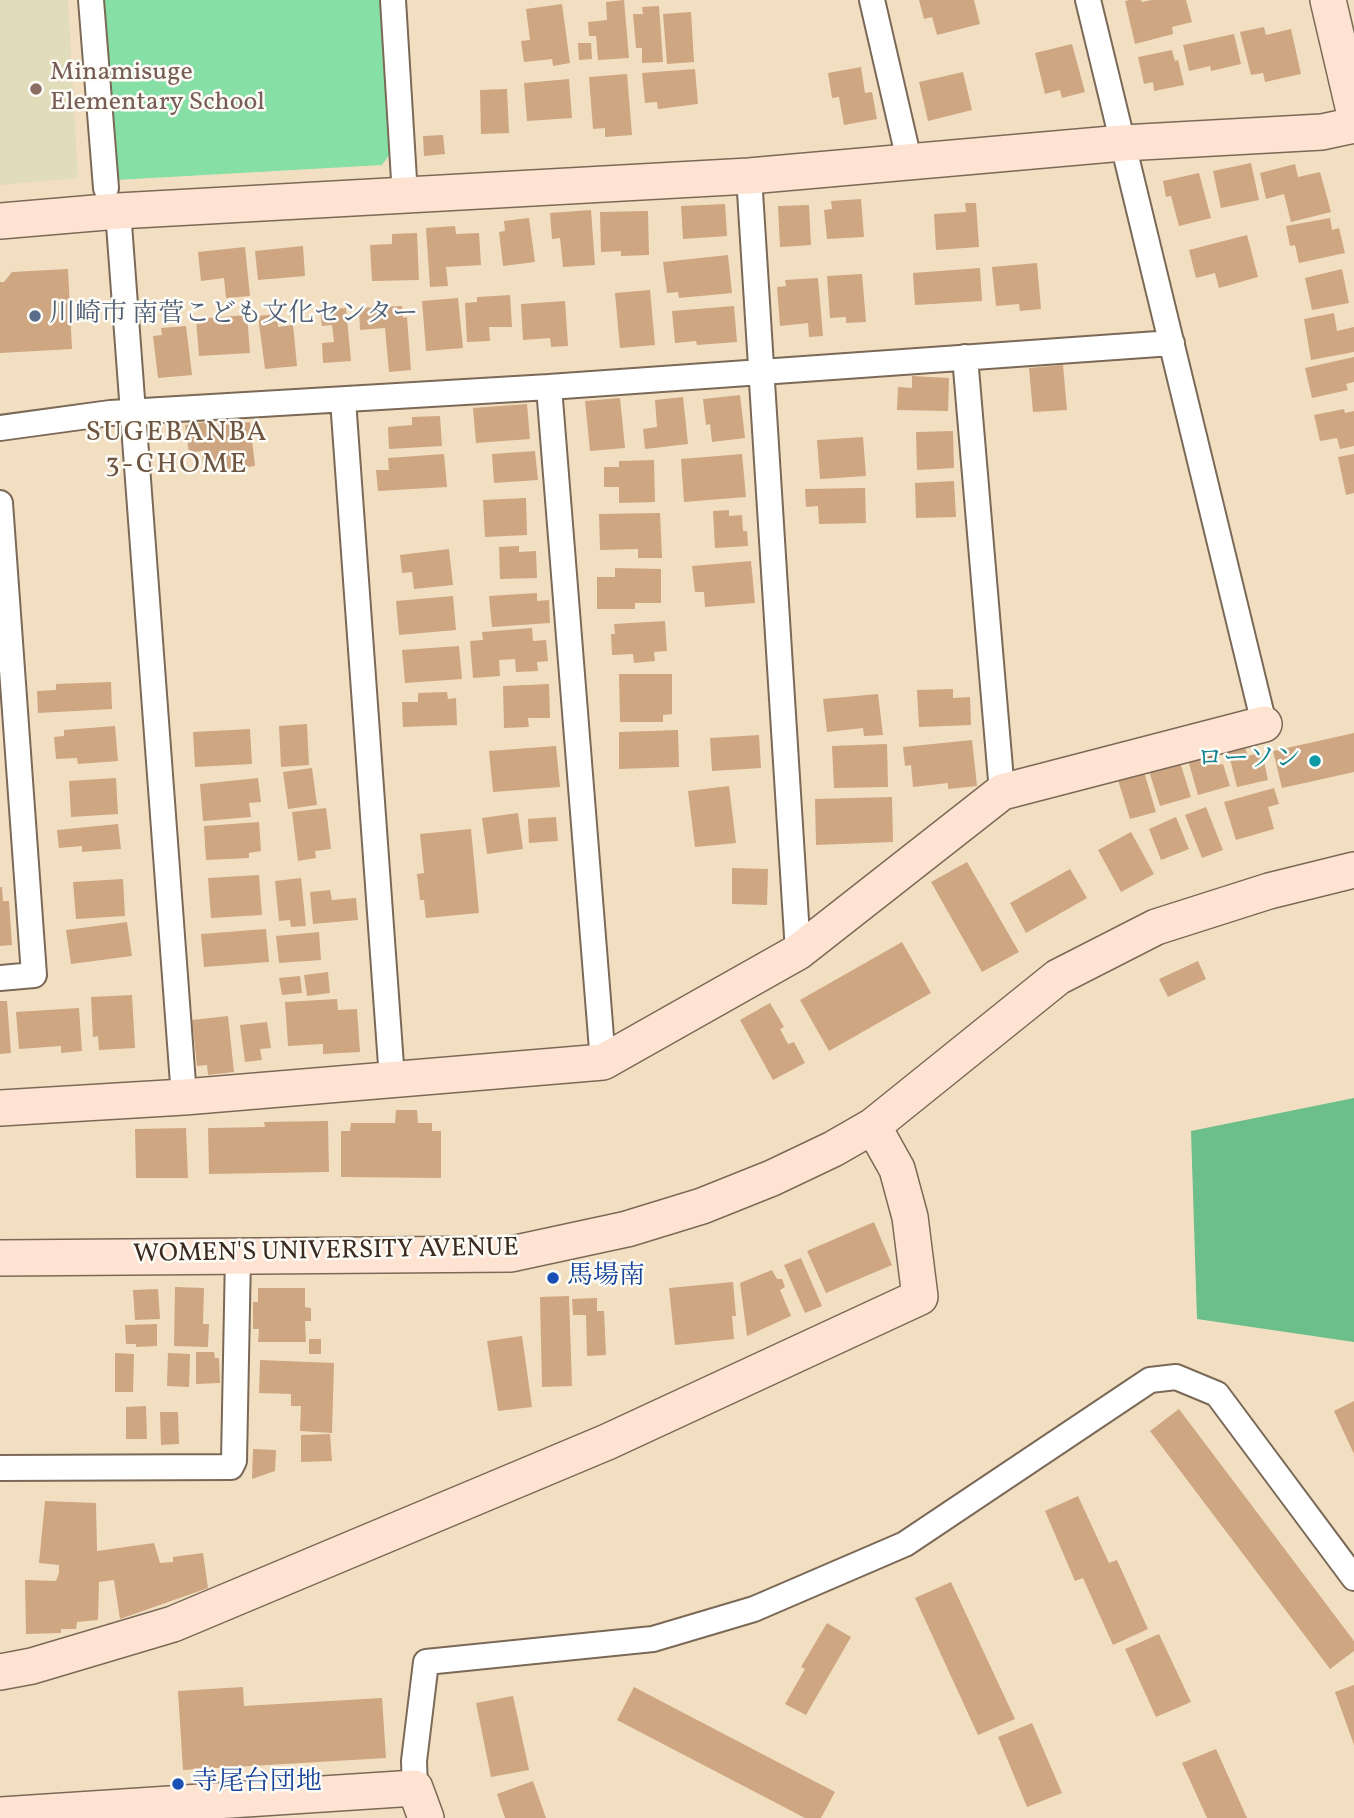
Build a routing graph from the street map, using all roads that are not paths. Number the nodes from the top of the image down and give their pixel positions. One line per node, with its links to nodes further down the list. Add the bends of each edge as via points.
1 (91, 0): 12 (street)
2 (393, 0): 11 (street)
3 (872, 0): 9 (street)
4 (1088, 0): 8 (street)
5 (1328, 0): 6 (street)
6 (1354, 111)
7 (1354, 125): 8 (street, via 1322,132)
8 (1123, 143): 9 (street); 14 (street)
9 (909, 160): 10 (street)
10 (749, 176): 11 (street); 16 (street)
11 (405, 196): 12 (street)
12 (112, 200): 13 (street); 19 (street)
13 (0, 221)
14 (1172, 343): 15 (street); 22 (street)
15 (965, 357): 16 (street); 23 (street)
16 (759, 372): 17 (street); 25 (street)
17 (550, 387): 18 (street); 27 (street)
18 (343, 400): 19 (street); 28 (street)
19 (132, 412): 20 (street); 29 (street)
20 (0, 428)
21 (0, 503): 26 (street, via 34,975)
22 (1265, 724): 23 (street)
23 (1002, 792): 25 (street)
24 (1354, 870): 31 (street, WOMEN'S UNIVERSITY AVENUE, via 1156,927 1058,977)
25 (798, 952): 27 (street)
26 (0, 978)
27 (603, 1062): 28 (street)
28 (392, 1079): 29 (street)
29 (184, 1097): 30 (street)
30 (0, 1108)
31 (873, 1126): 32 (street, WOMEN'S UNIVERSITY AVENUE, via 772,1178 702,1206 627,1229 511,1254); 36 (street, via 897,1170 910,1217 920,1297 607,1442 173,1624)
32 (238, 1255): 33 (street, WOMEN'S UNIVERSITY AVENUE); 34 (street, via 231,1467)
33 (0, 1258)
34 (0, 1468)
35 (1354, 1578): 37 (street, via 1217,1394 1176,1377 1150,1380 905,1544 754,1609 653,1639 426,1662 414,1761)
36 (0, 1672)
37 (421, 1803): 38 (street)
38 (0, 1815)

